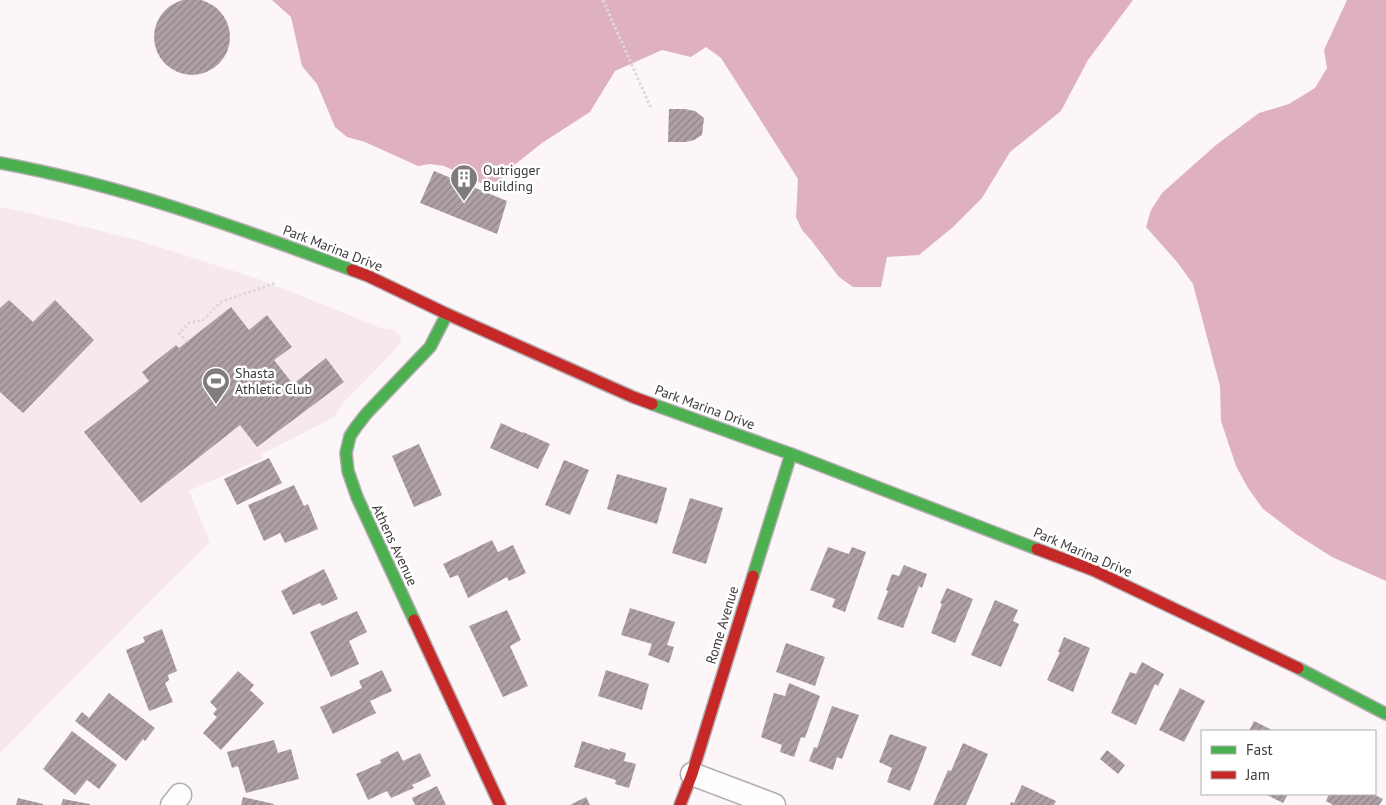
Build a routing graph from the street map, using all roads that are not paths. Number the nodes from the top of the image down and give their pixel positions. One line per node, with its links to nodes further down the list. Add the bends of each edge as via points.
1 (0, 163): 2 (main road, Park Marina Drive, via 135,195 258,235 368,276)
2 (447, 314): 3 (main road, Park Marina Drive, via 633,397); 6 (main road, Athens Avenue, via 430,347 358,424 348,443 345,460 360,505)
3 (791, 454): 4 (main road, Park Marina Drive, via 1093,570 1311,674); 5 (main road, Rome Avenue)
4 (1386, 714)
5 (692, 774): 7 (main road, Rome Avenue); 8 (street)
6 (500, 805)
7 (680, 805)
8 (774, 805)

